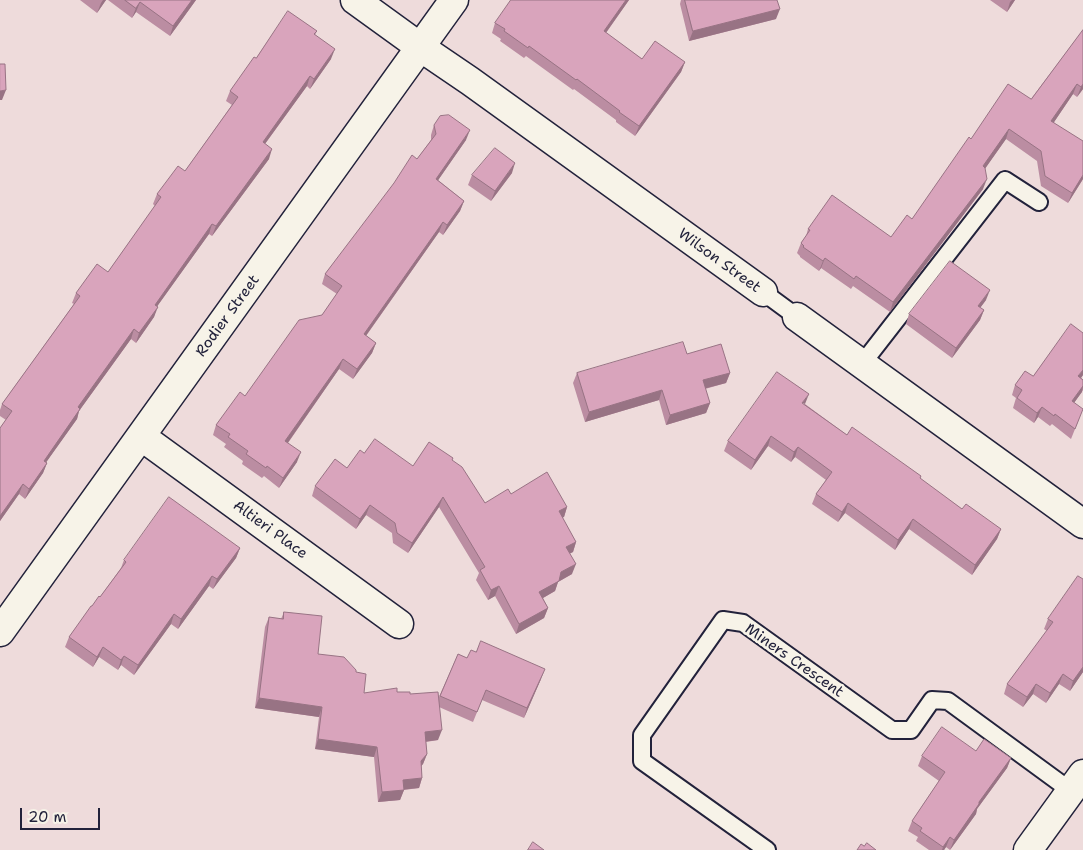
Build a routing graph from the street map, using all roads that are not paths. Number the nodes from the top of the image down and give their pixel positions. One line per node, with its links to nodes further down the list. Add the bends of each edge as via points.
1 (355, 0): 3 (street, Wilson Street)
2 (454, 0): 3 (street, Rodier Street)
3 (420, 47): 5 (street, Wilson Street); 8 (street, Rodier Street)
4 (1039, 202): 7 (lane, via 1005,180)
5 (763, 292): 6 (lane, Wilson Street)
6 (797, 317): 7 (street, Wilson Street)
7 (862, 364): 9 (street, Wilson Street)
8 (142, 437): 10 (street, Altieri Place); 11 (street, Rodier Street)
9 (1083, 524)
10 (399, 624)
11 (0, 632)
12 (1077, 782): 13 (lane, Miners Crescent, via 948,701 932,700 911,730 892,730 743,623 723,620 642,735 642,761); 14 (street)
13 (767, 850)
14 (1028, 850)

